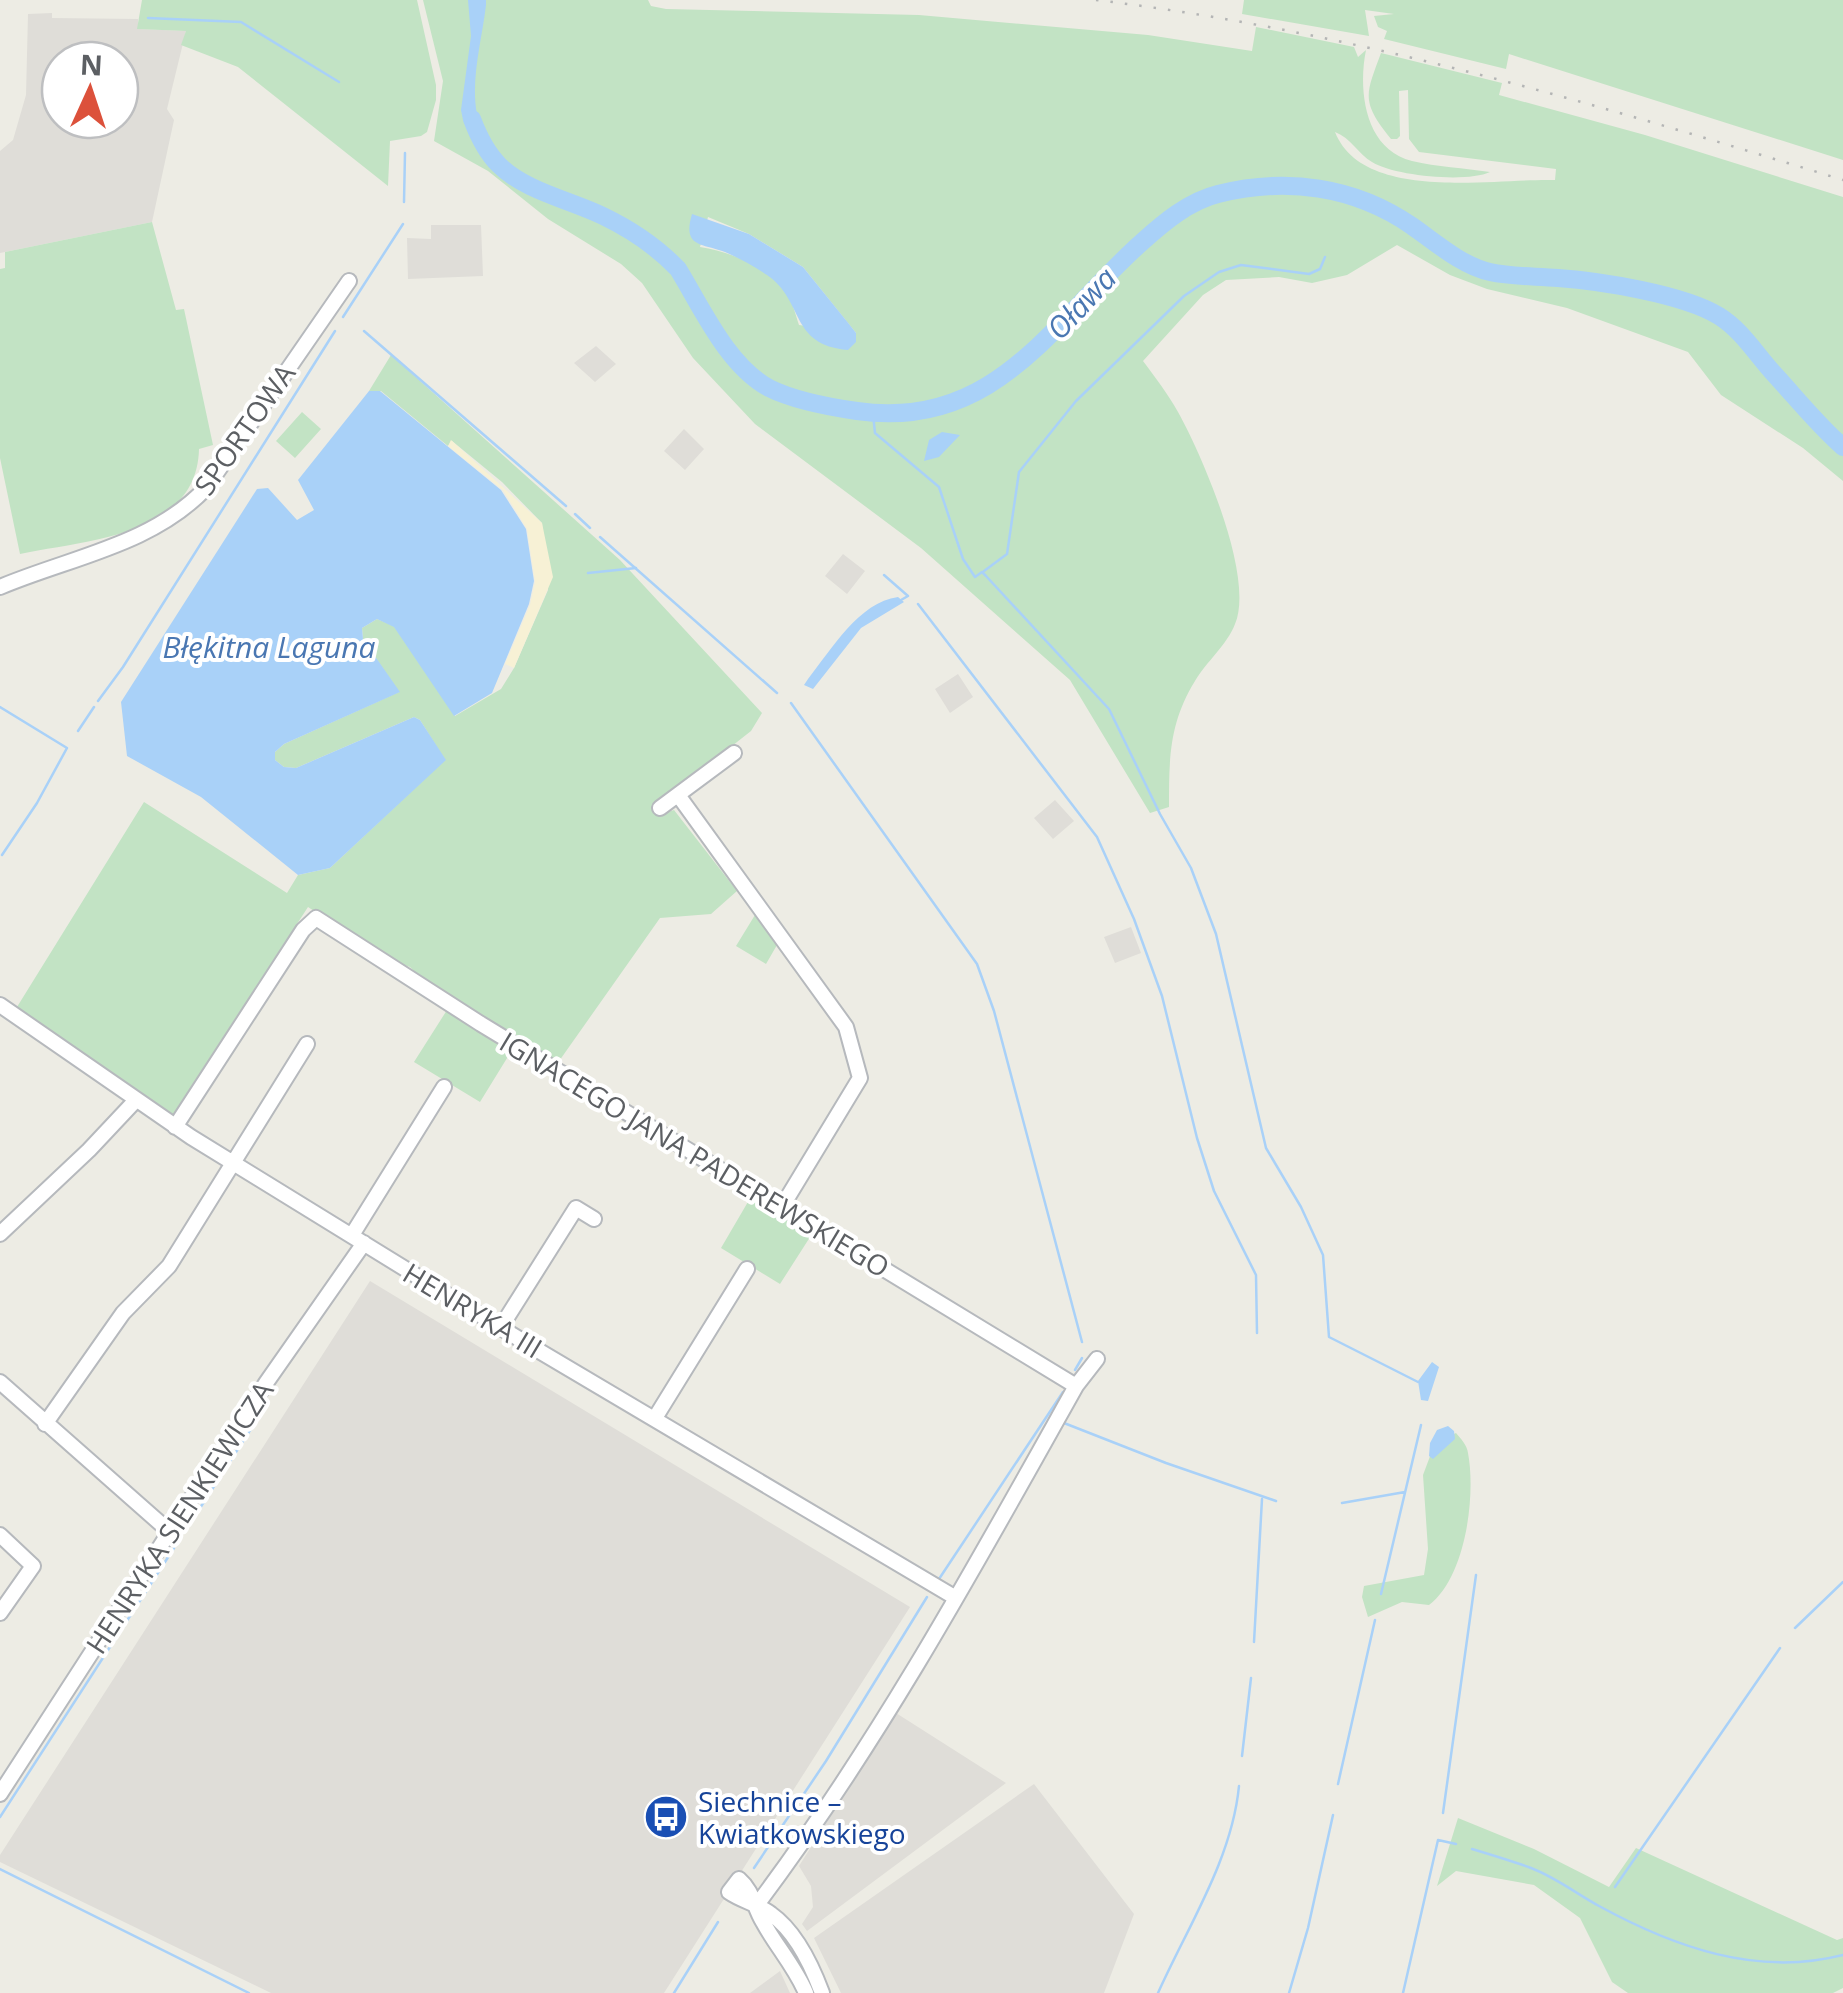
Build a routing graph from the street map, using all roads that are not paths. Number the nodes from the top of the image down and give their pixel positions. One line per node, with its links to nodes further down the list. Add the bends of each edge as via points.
1 (349, 281): 2 (street, SPORTOWA, via 188,507 143,536)
2 (0, 587)
3 (734, 752): 4 (street)
4 (678, 796): 5 (street); 12 (street, via 846,1028 860,1078)
5 (660, 808)
6 (0, 1005): 9 (street, HENRYKA III)
7 (308, 1044): 11 (street)
8 (444, 1086): 15 (street, HENRYKA SIENKIEWICZA)
9 (136, 1100): 10 (street, HENRYKA III); 14 (street)
10 (175, 1127): 11 (street, HENRYKA III); 12 (street, IGNACEGO JANA PADEREWSKIEGO, via 316,918)
11 (234, 1164): 15 (street, HENRYKA III); 22 (street, via 169,1266 122,1313)
12 (784, 1206): 20 (street, IGNACEGO JANA PADEREWSKIEGO)
13 (594, 1219): 17 (street, via 576,1208)
14 (0, 1234)
15 (358, 1239): 17 (street, HENRYKA III); 23 (street, HENRYKA SIENKIEWICZA)
16 (746, 1270): 21 (street)
17 (502, 1327): 21 (street, HENRYKA III)
18 (1097, 1358): 20 (street)
19 (0, 1382): 22 (street)
20 (1076, 1386): 25 (street)
21 (654, 1418): 25 (street, HENRYKA III)
22 (45, 1424): 23 (street)
23 (170, 1532): 27 (street, HENRYKA SIENKIEWICZA)
24 (0, 1535): 26 (street, via 34,1566)
25 (956, 1598): 28 (street)
26 (0, 1613)
27 (0, 1794)
28 (756, 1906): 29 (street); 30 (street, via 791,1934)
29 (806, 1993)
30 (822, 1993)

